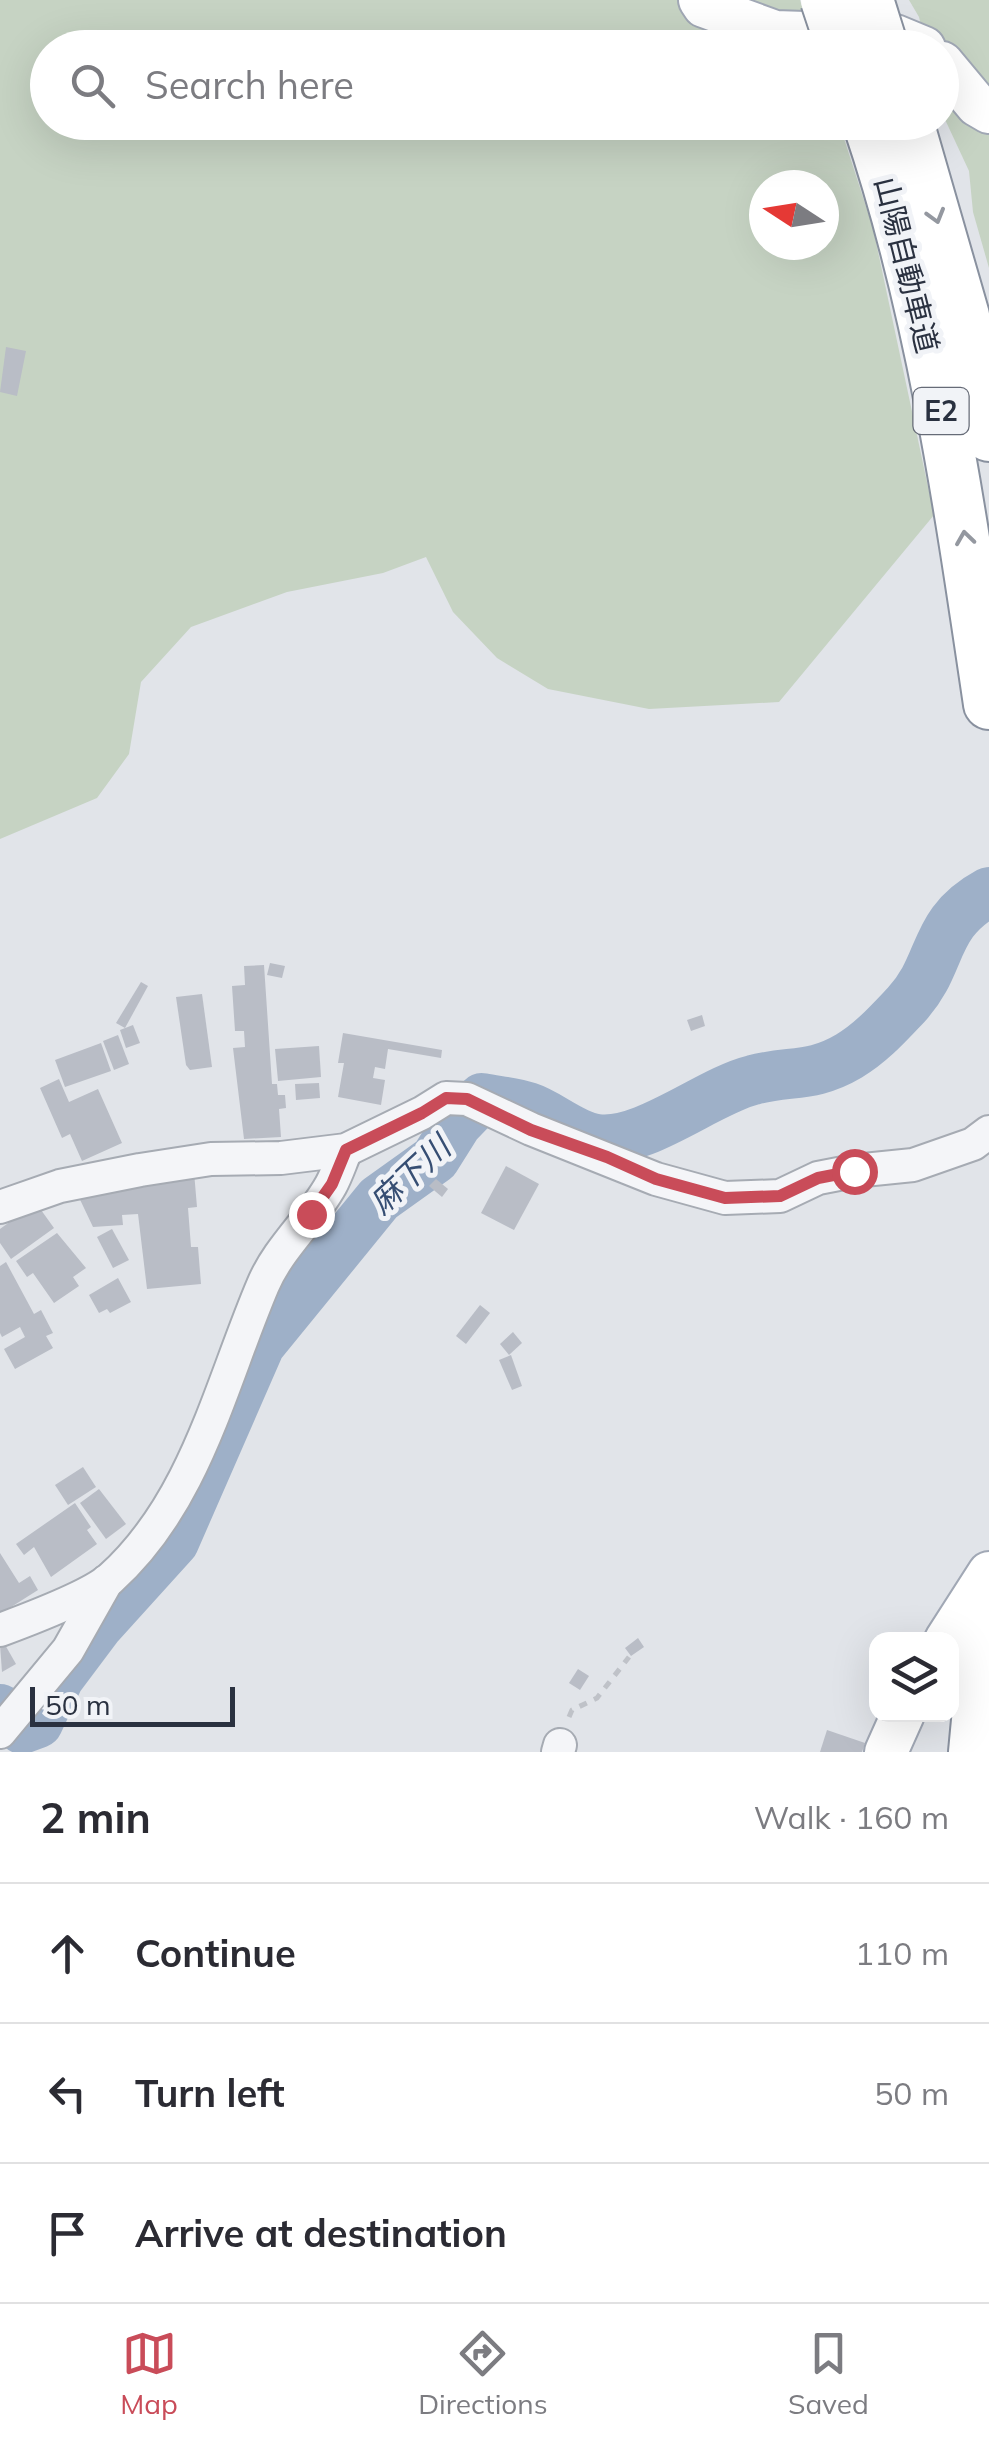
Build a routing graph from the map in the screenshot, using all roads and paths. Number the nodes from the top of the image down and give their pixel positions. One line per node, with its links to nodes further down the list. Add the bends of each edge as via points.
1 (700, 0): 4 (main road)
2 (826, 0): 5 (highway, bridge)
3 (868, 0): 6 (highway, bridge)
4 (770, 30)
5 (836, 30)
6 (878, 30)
7 (959, 83): 8 (main road)
8 (989, 112)
9 (873, 140): 12 (highway, 山陽自動車道 / E2, one-way to 9, via 923,321)
10 (913, 140): 11 (highway, 山陽自動車道 / E2, one-way to 11, via 964,316)
11 (989, 436)
12 (989, 704)
13 (989, 1132): 14 (street, via 913,1165 818,1178 780,1196 725,1198 656,1179 467,1099 446,1098)
14 (346, 1150): 15 (street, via 158,1167 60,1186); 17 (street, via 332,1184 269,1273 171,1506)
15 (0, 1206)
16 (989, 1573): 20 (main road)
17 (107, 1581): 19 (street); 23 (street, via 68,1650)
18 (989, 1593): 26 (highway)
19 (0, 1630)
20 (951, 1632)
21 (629, 1658): 24 (path, via 597,1698 572,1710)
22 (899, 1722): 25 (main road)
23 (0, 1732)
24 (559, 1748)
25 (886, 1752)
26 (974, 1752)

